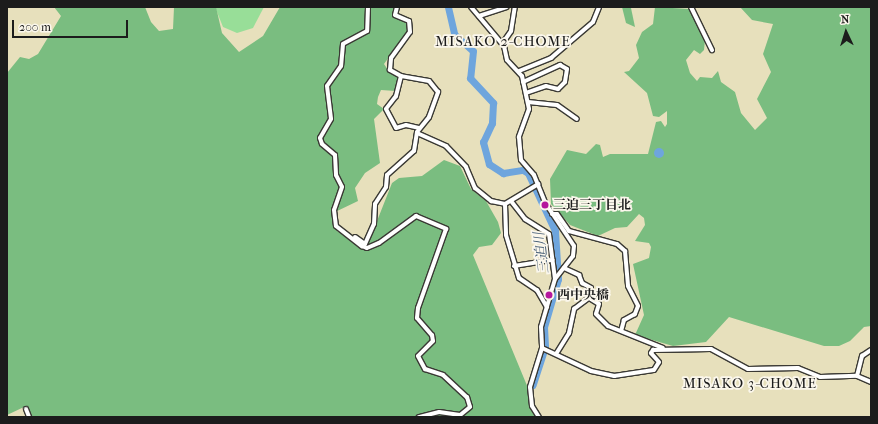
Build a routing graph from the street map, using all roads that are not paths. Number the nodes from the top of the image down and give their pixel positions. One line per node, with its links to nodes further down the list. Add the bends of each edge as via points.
1 (368, 7): 23 (street, via 367,31 343,44 341,66 327,86 331,119 320,138 322,144 335,155 336,175 342,188 334,210 336,226)
2 (397, 7): 12 (street, via 396,16 410,23 406,41 389,63 392,72)
3 (471, 7): 8 (street)
4 (507, 7): 8 (street)
5 (515, 7): 9 (street, via 511,31)
6 (599, 7): 11 (street, via 593,22 551,58)
7 (691, 7): 10 (street)
8 (479, 16): 9 (street)
9 (502, 44): 11 (street, via 508,62)
10 (712, 50)
11 (519, 71): 13 (street)
12 (401, 76): 17 (street, via 396,96 386,109 396,128 406,125); 17 (street, via 422,78 438,88 429,118)
13 (523, 82): 14 (street); 14 (street, via 560,65 568,72 558,89 546,86)
14 (526, 93): 15 (street)
15 (528, 102): 16 (street, via 557,105); 19 (street, via 518,148 521,160)
16 (577, 119)
17 (419, 128): 18 (street)
18 (417, 133): 21 (street, via 446,146 466,167 474,188 491,201); 23 (street, via 411,156 386,177 386,187 375,204 374,224 365,244)
19 (536, 185): 20 (street); 22 (street)
20 (512, 201): 21 (street); 24 (street, via 525,219 549,234)
21 (505, 204): 25 (street, via 506,236)
22 (552, 214): 26 (street, via 574,246 573,256); 30 (street, via 557,214 569,231 617,244 628,256 628,286 638,306 635,314 624,320)
23 (353, 237): 39 (street, via 362,246 370,248 419,215 446,229 418,308 417,318 433,341 418,356 425,369 443,375 467,396 470,407 460,415 439,412)
24 (554, 260): 25 (street); 27 (street)
25 (514, 266): 29 (street, via 519,278 537,290)
26 (564, 268): 27 (street); 28 (street, via 579,276 582,283 591,288)
27 (558, 277): 29 (street)
28 (591, 296): 30 (street, via 599,304 597,317); 34 (street, via 574,309 569,333)
29 (547, 307): 32 (street, via 541,327)
30 (621, 332): 31 (street)
31 (663, 348): 34 (street, via 651,352 659,362 654,370 614,376 591,371); 35 (street, via 710,349 748,369 785,367 820,377)
32 (544, 349): 34 (street); 40 (street, via 530,387 532,406)
33 (871, 350): 35 (street, via 862,356)
34 (556, 354)
35 (857, 376): 36 (street)
36 (871, 382)
37 (26, 409): 38 (street)
38 (29, 417)
39 (419, 417)
40 (539, 417)

